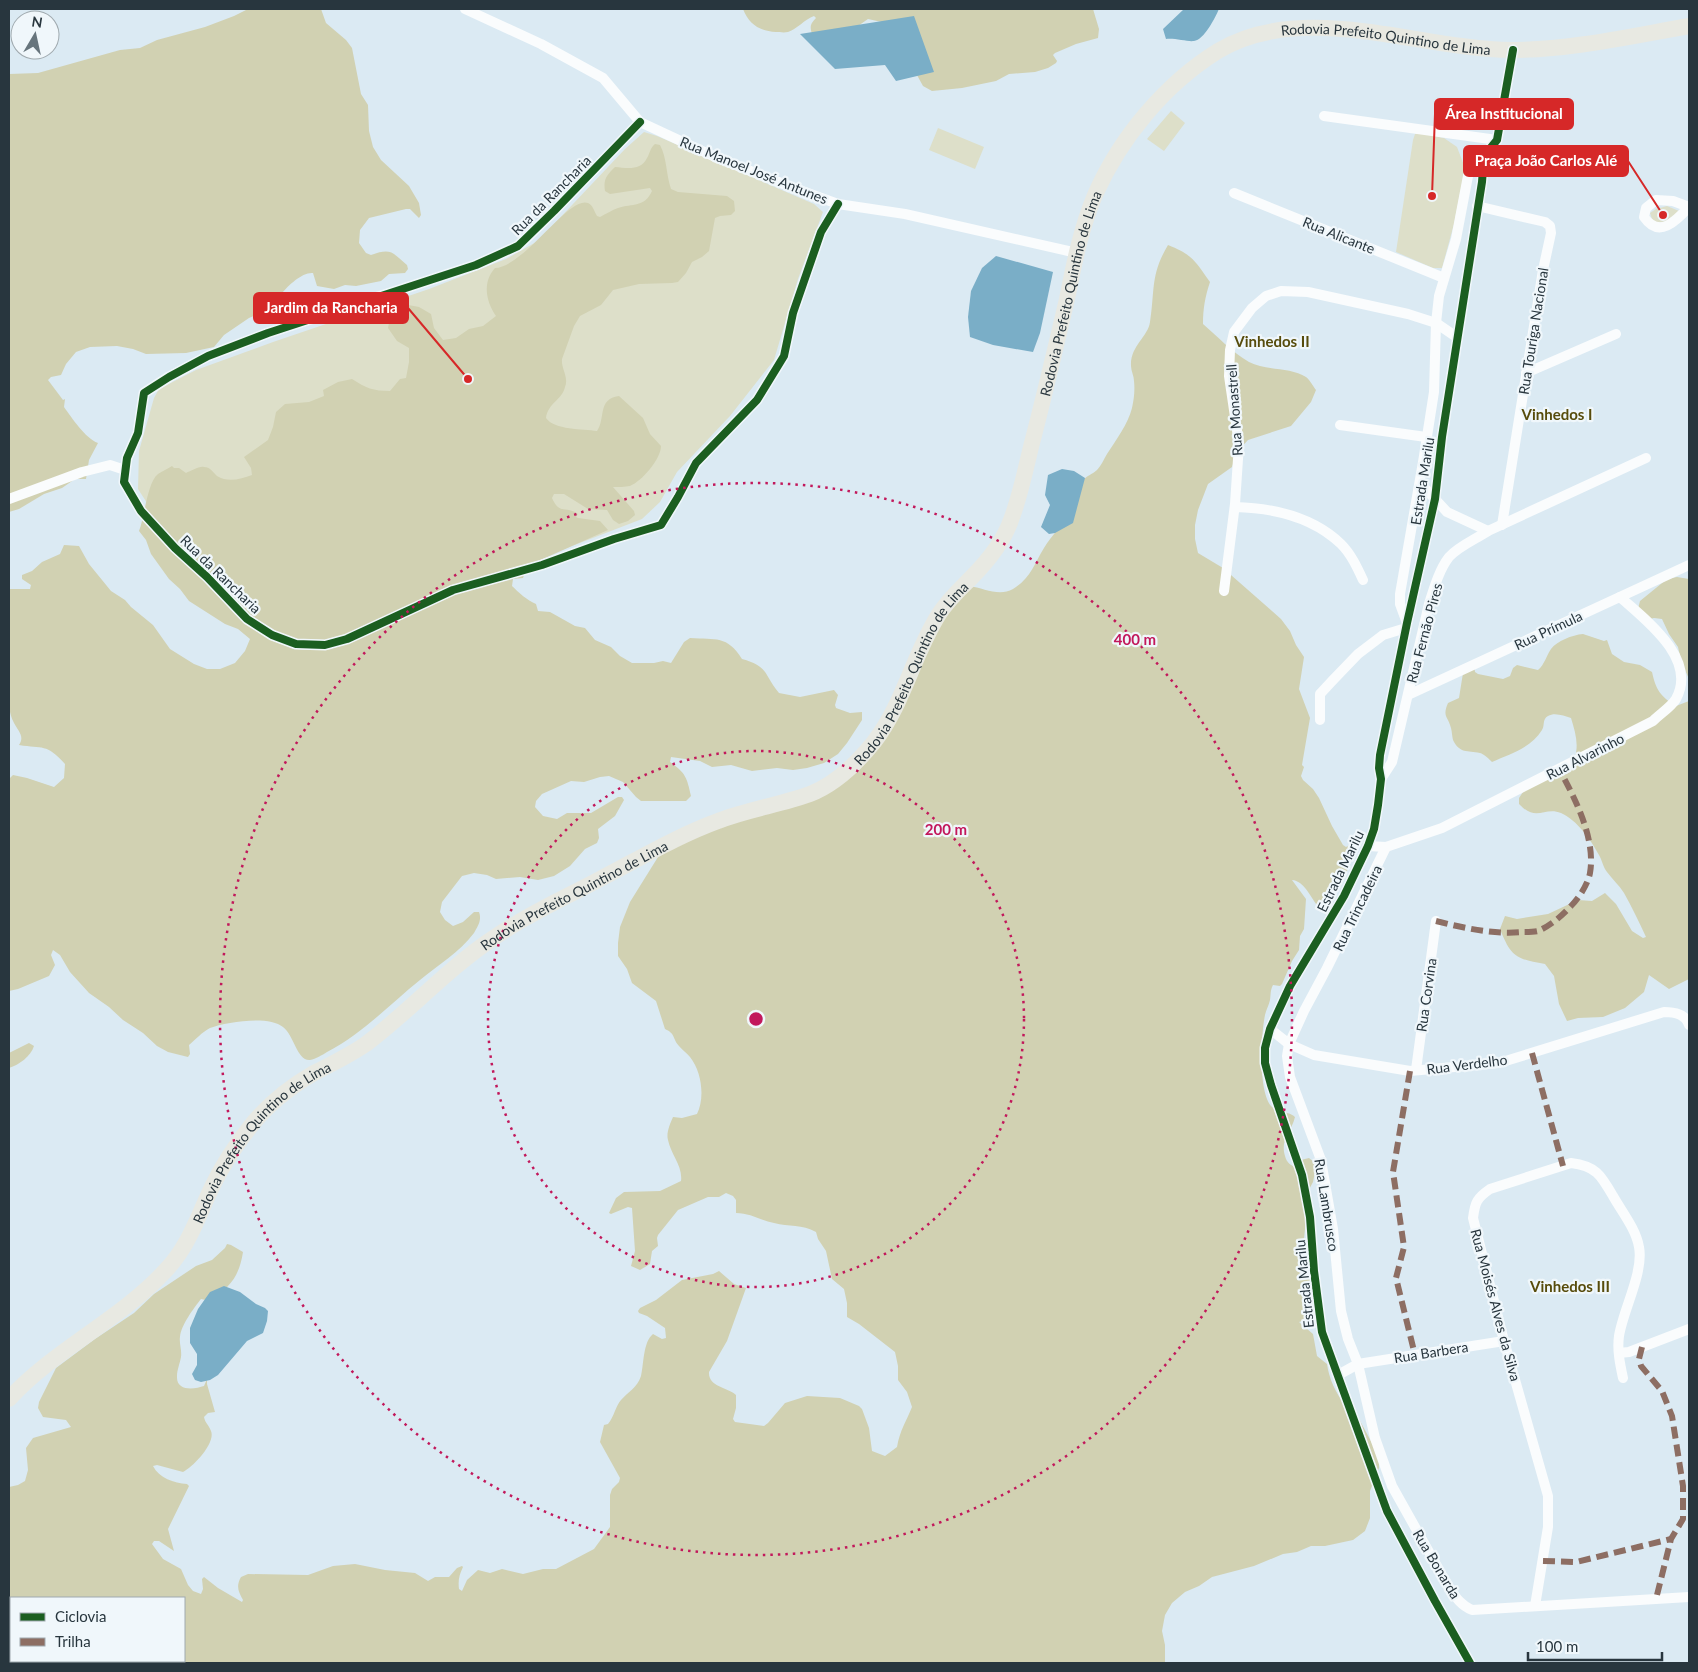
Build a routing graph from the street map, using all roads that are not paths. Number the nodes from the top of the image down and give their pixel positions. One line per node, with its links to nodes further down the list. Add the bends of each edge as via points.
1 (466, 9): 5 (street, Rua Manoel José Antunes, via 603,78)
2 (1689, 26): 3 (main road, Rodovia Prefeito Quintino de Lima, via 1579,45)
3 (1512, 50): 6 (street, Estrada Marilu); 10 (main road, Rodovia Prefeito Quintino de Lima, via 1327,28 1272,31 1235,42 1186,75 1134,131 1095,197)
4 (1324, 116): 6 (street)
5 (640, 122): 8 (street, Rua Manoel José Antunes, via 713,156); 19 (street, Rua da Rancharia, via 518,246 476,265 208,356 144,393 138,433)
6 (1495, 144): 9 (street, Estrada Marilu, via 1484,156); 11 (street, via 1477,155 1468,176 1456,239)
7 (1234, 193): 11 (street, Rua Alicante)
8 (838, 204): 10 (street, Rua Manoel José Antunes, via 905,214); 19 (street, Rua da Rancharia, via 821,232 793,313 784,356 758,400 696,463 660,525 542,565 453,590 347,639 325,645 296,644 247,619 175,548 141,511 124,482)
9 (1477, 206): 14 (street, Estrada Marilu); 15 (street, Rua Touriga Nacional, via 1537,219 1550,226)
10 (1077, 253): 48 (main road, Rodovia Prefeito Quintino de Lima, via 1050,376 1010,523 993,554 944,605 886,726 864,754 827,786 718,820 508,928 458,964 359,1049 298,1083 252,1124 227,1160 208,1194 190,1238 168,1269 137,1298 37,1372)
11 (1444, 278): 12 (street)
12 (1436, 323): 14 (street, Rua Monastrell); 17 (street, via 1434,392); 23 (street, Rua Monastrell, via 1308,292 1281,291 1266,296 1252,308 1234,332 1230,350 1229,376 1239,444)
13 (1616, 334): 15 (street)
14 (1458, 338): 22 (street, Estrada Marilu)
15 (1526, 373): 24 (street, Rua Touriga Nacional)
16 (1340, 425): 17 (street)
17 (1426, 437): 20 (street)
18 (1646, 458): 24 (street, Rua Fernão Pires)
19 (125, 470): 21 (street, via 110,465)
20 (1420, 483): 22 (street); 30 (street, via 1400,594)
21 (9, 499)
22 (1435, 500): 25 (street, via 1447,512); 30 (street, Estrada Marilu)
23 (1235, 506): 27 (street, via 1257,507 1303,519 1323,530 1342,544); 28 (street, Rua Monastrell)
24 (1502, 525): 25 (street, Rua Fernão Pires)
25 (1488, 532): 31 (street, Rua Fernão Pires, via 1449,557 1437,580 1428,604)
26 (1689, 565): 29 (street, Rua Prímula)
27 (1363, 580)
28 (1224, 591)
29 (1620, 597): 31 (street, Rua Prímula); 35 (street, Rua Alvarinho, via 1658,630 1681,660 1683,681 1676,700 1653,721 1608,744 1442,828)
30 (1406, 626): 32 (street, via 1383,635 1358,654 1320,694); 33 (street, Estrada Marilu, via 1380,755)
31 (1408, 696): 33 (street, Rua Fernão Pires, via 1392,762)
32 (1320, 720)
33 (1381, 779): 34 (street, Estrada Marilu, via 1374,829)
34 (1368, 846): 35 (street, Rua Alvarinho); 39 (street, Estrada Marilu, via 1344,896 1290,986)
35 (1386, 848): 37 (street, Rua Trincadeira)
36 (1436, 921): 41 (street, Rua Corvina)
37 (1328, 968): 40 (street, Rua Lambrusco)
38 (1689, 1025): 41 (street, Rua Verdelho, via 1681,1014 1664,1012 1499,1062)
39 (1270, 1029): 40 (street, Rua Verdelho); 46 (street, Estrada Marilu, via 1265,1062 1302,1175 1310,1218 1322,1332)
40 (1289, 1044): 41 (street, Rua Verdelho, via 1314,1055); 45 (street, Rua Lambrusco, via 1290,1077 1321,1160 1333,1229 1341,1311)
41 (1416, 1070)
42 (1689, 1329): 44 (street, via 1630,1352)
43 (1504, 1341): 44 (street, Rua Moisés Alves da Silva, via 1473,1218 1474,1206 1479,1197 1490,1189 1571,1163 1595,1170 1605,1182 1636,1236 1639,1248 1638,1269 1619,1337); 45 (street, Rua Barbera); 50 (street, Rua Moisés Alves da Silva, via 1548,1496 1548,1527)
44 (1618, 1353): 47 (street, Rua Moisés Alves da Silva)
45 (1358, 1364): 46 (street, Rua Barbera); 50 (street, Rua Bonarda, via 1375,1438 1392,1486 1456,1599 1472,1610)
46 (1338, 1375): 51 (street, Estrada Marilu, via 1387,1511)
47 (1623, 1378)
48 (9, 1399)
49 (1689, 1597): 50 (street, Rua Bonarda)
50 (1535, 1606)
51 (1470, 1663)

